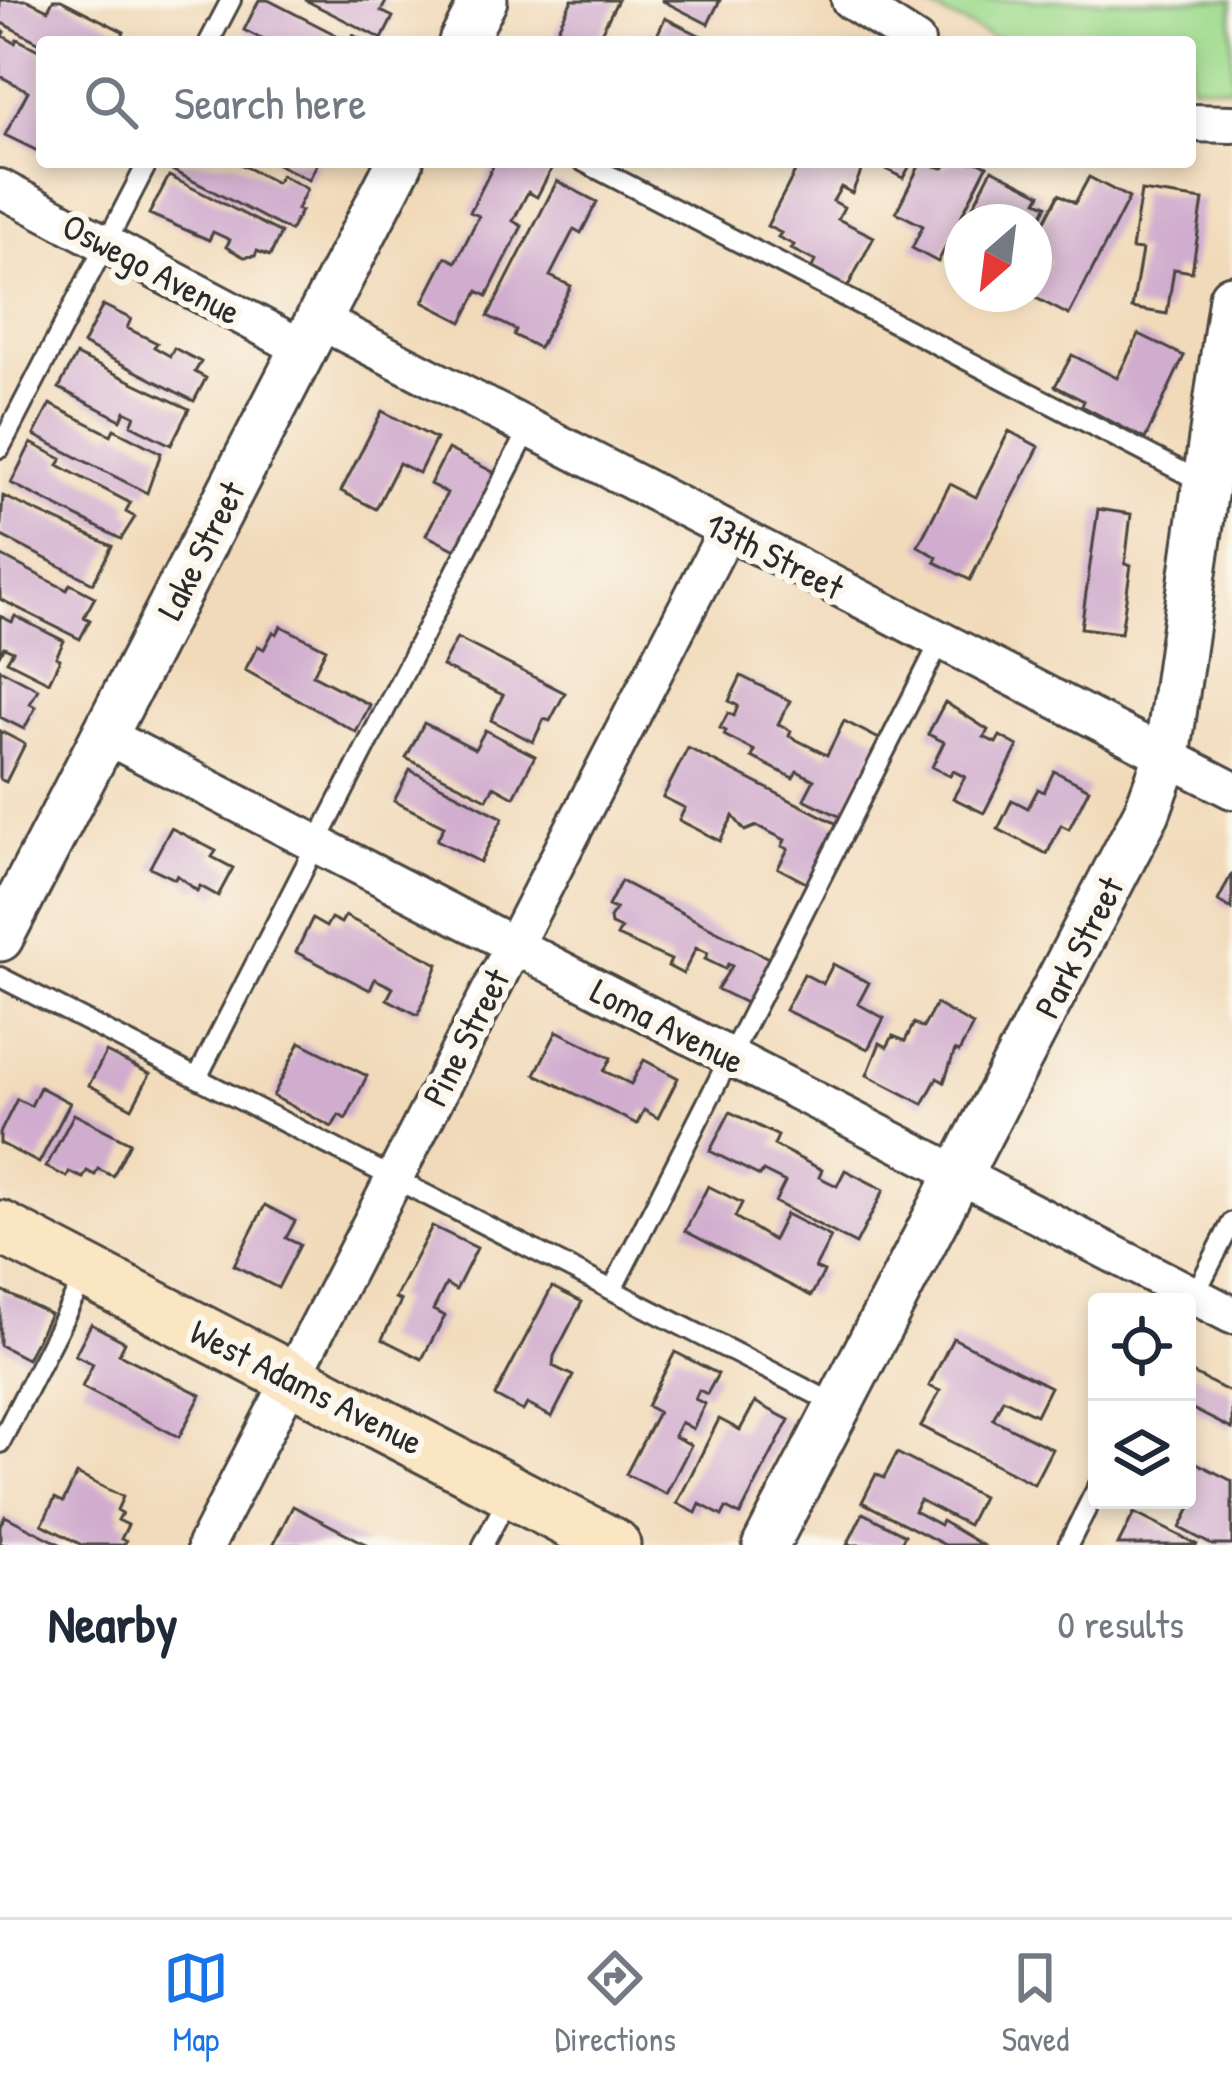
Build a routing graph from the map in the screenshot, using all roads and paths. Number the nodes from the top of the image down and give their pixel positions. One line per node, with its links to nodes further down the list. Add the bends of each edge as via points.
1 (231, 0): 4 (lane)
2 (484, 0): 5 (street)
3 (850, 0): 6 (street)
4 (212, 36)
5 (465, 36)
6 (907, 36)
7 (1196, 123): 8 (street)
8 (1232, 124)
9 (145, 168): 13 (lane)
10 (397, 168): 15 (street, Lake Street)
11 (596, 168): 18 (lane)
12 (0, 188): 13 (street, Oswego Avenue)
13 (105, 244): 15 (street, Oswego Avenue); 17 (lane)
14 (1232, 298): 18 (street, Park Street)
15 (311, 334): 16 (street, 13th Street); 21 (street, Lake Street)
16 (530, 428): 19 (street, 13th Street); 24 (lane)
17 (0, 448)
18 (1206, 484): 22 (street, Park Street)
19 (727, 530): 20 (street, 13th Street); 26 (street, Pine Street)
20 (940, 640): 22 (street, 13th Street); 28 (lane)
21 (105, 735): 24 (street, Loma Avenue); 25 (street, Lake Street)
22 (1166, 757): 23 (street, 13th Street); 30 (street, Park Street, via 1148,812)
23 (1232, 790)
24 (319, 845): 26 (street, Loma Avenue); 29 (lane)
25 (0, 938)
26 (512, 945): 28 (street, Loma Avenue); 31 (street, Pine Street)
27 (0, 977): 29 (lane)
28 (730, 1057): 30 (street, Loma Avenue); 35 (lane)
29 (197, 1078): 31 (lane)
30 (961, 1175): 36 (street, Loma Avenue); 41 (street, Park Street)
31 (394, 1178): 35 (lane); 40 (street, Pine Street)
32 (1232, 1222): 37 (lane)
33 (0, 1226): 34 (main road, West Adams Avenue)
34 (88, 1272): 40 (main road, West Adams Avenue); 42 (lane)
35 (612, 1290): 41 (lane)
36 (1171, 1293)
37 (1196, 1294)
38 (1196, 1305): 39 (street, Loma Avenue)
39 (1232, 1315)
40 (292, 1378): 43 (main road, West Adams Avenue); 45 (street, Pine Street)
41 (839, 1406): 48 (street, Park Street)
42 (0, 1443)
43 (511, 1492): 46 (lane); 47 (main road, West Adams Avenue)
44 (1088, 1505): 49 (lane)
45 (206, 1545)
46 (483, 1545)
47 (614, 1545)
48 (766, 1545)
49 (1068, 1545)

